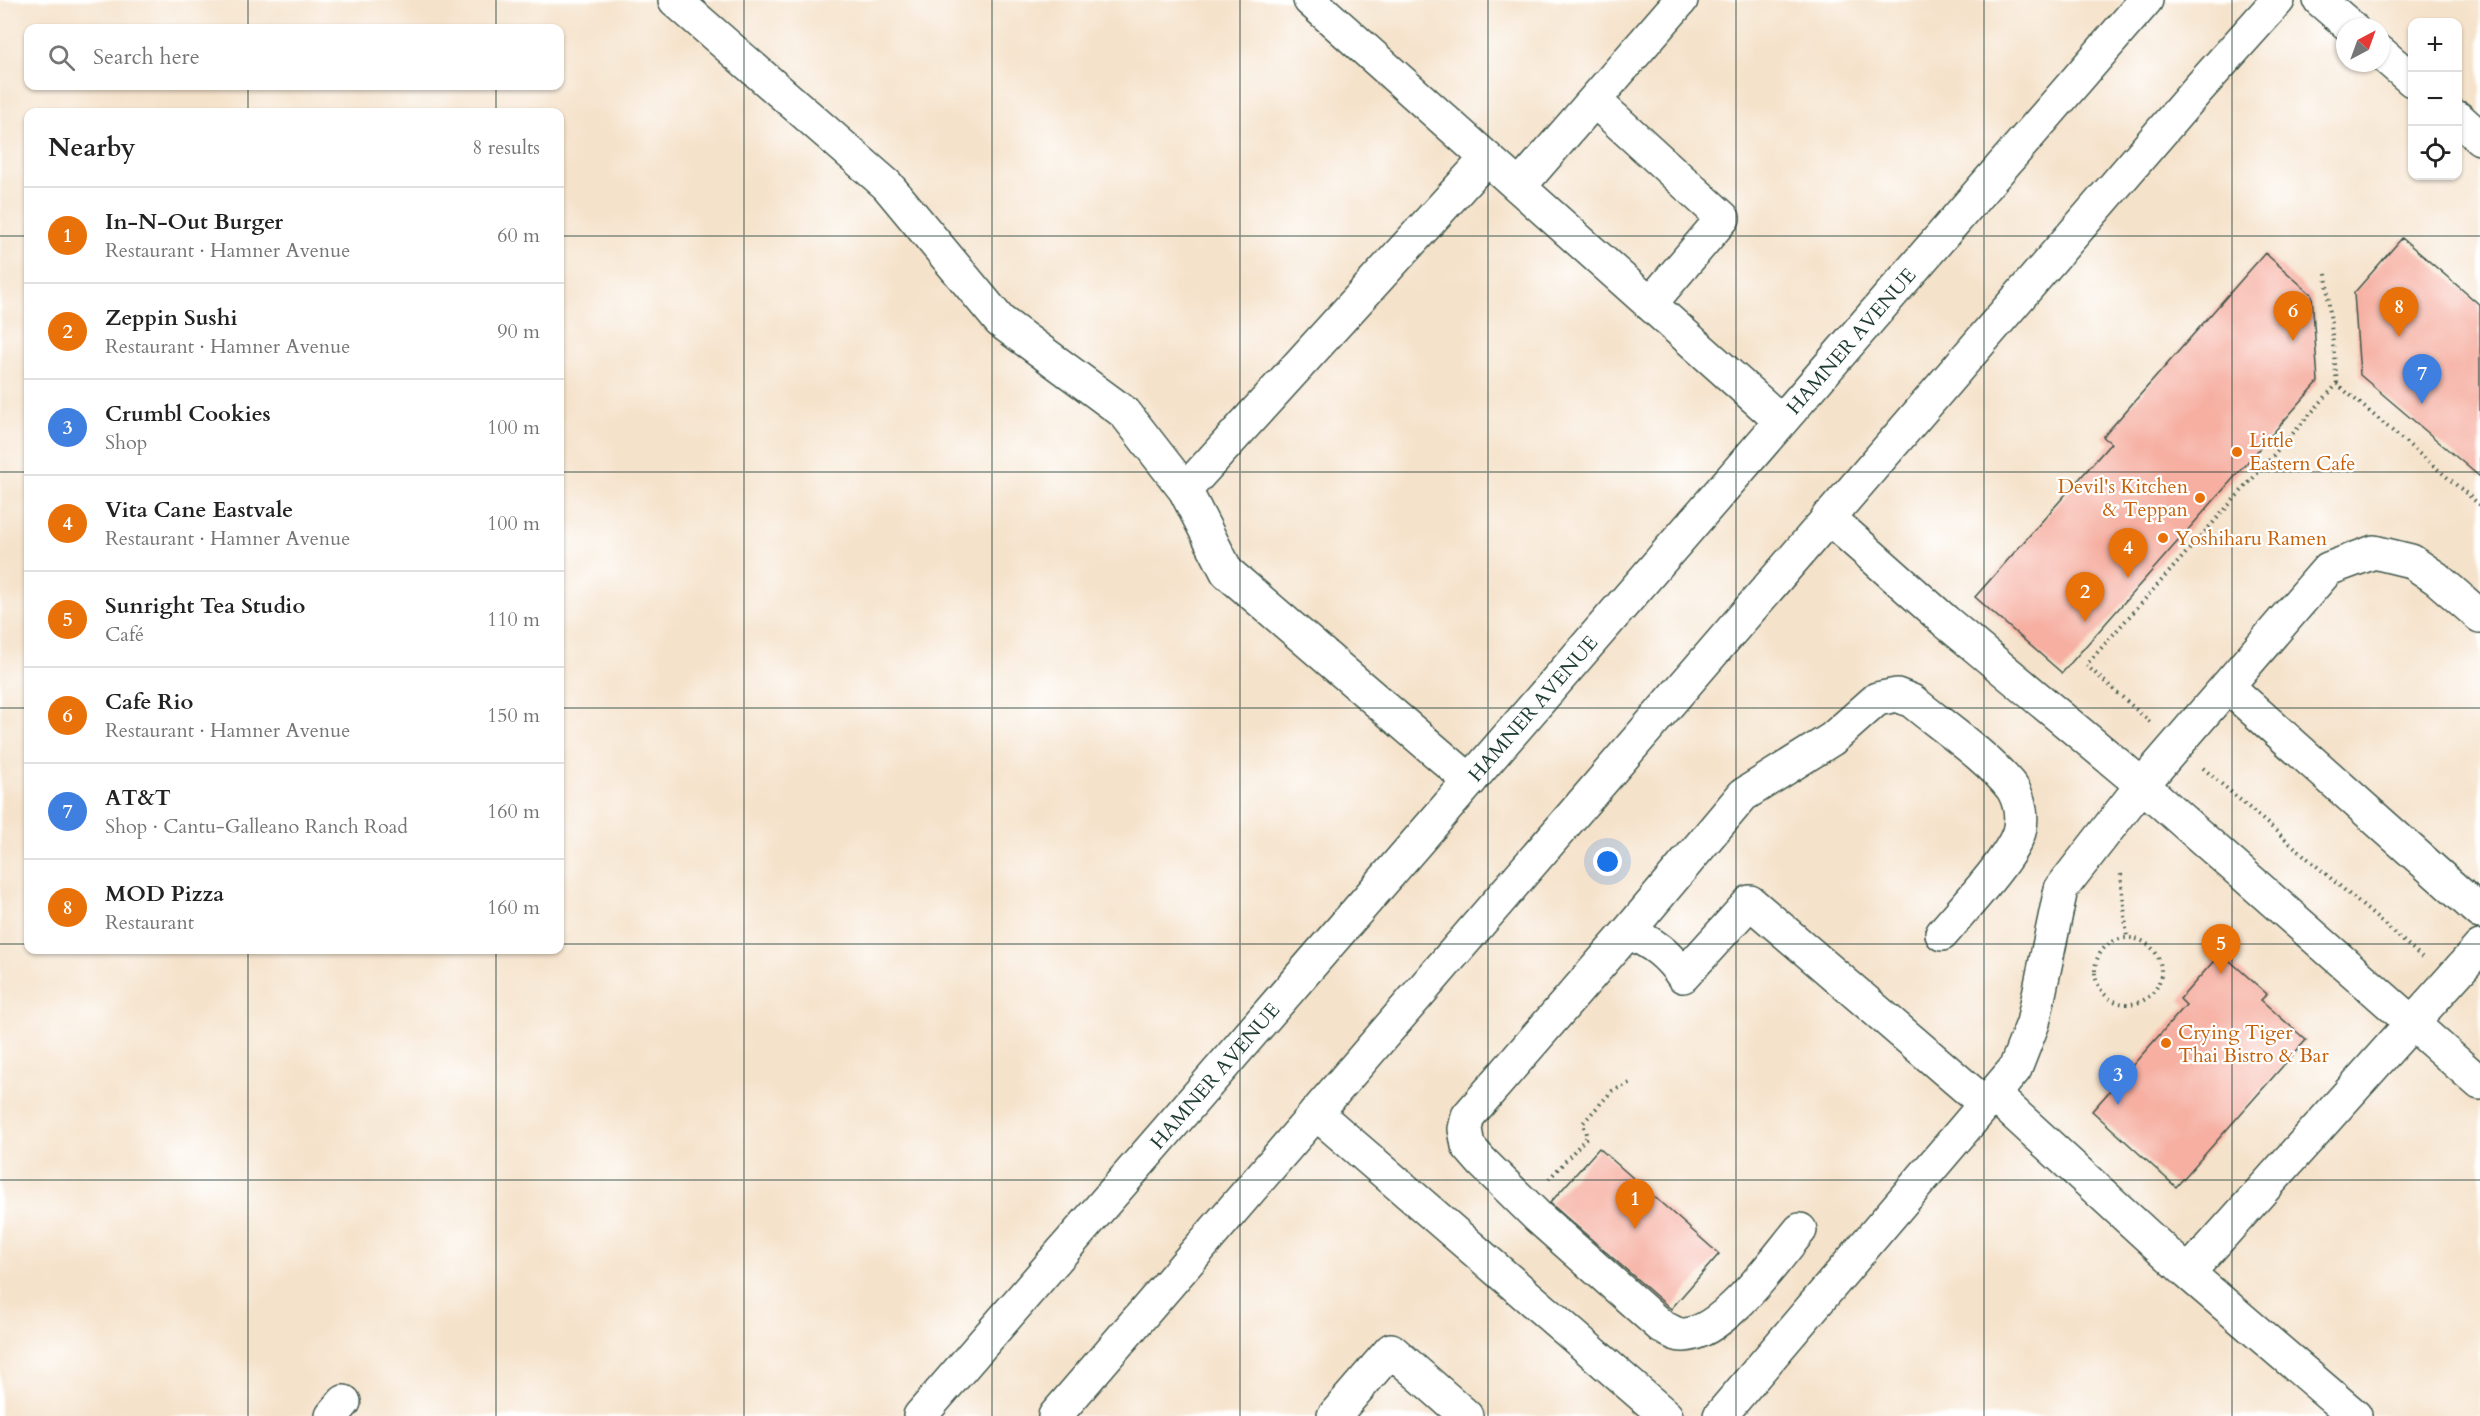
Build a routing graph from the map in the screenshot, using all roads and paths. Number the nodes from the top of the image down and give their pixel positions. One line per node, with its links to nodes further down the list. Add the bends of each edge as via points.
1 (675, 0): 19 (main road, via 887,185 1000,321 1125,413)
2 (1310, 0): 13 (main road)
3 (1681, 0): 10 (main road)
4 (2146, 0): 18 (main road, HAMNER AVENUE)
5 (2278, 0): 21 (main road)
6 (2320, 0): 7 (main road)
7 (2341, 18)
8 (2390, 61): 9 (main road)
9 (2408, 77)
10 (1595, 101): 14 (main road); 16 (main road, via 1723,218)
11 (2462, 122): 12 (main road)
12 (2480, 138)
13 (1487, 158): 14 (main road); 19 (main road)
14 (1519, 187): 16 (main road)
15 (2326, 274): 17 (path)
16 (1650, 304): 18 (main road)
17 (2337, 384): 20 (path); 24 (path, via 2086,666)
18 (1781, 422): 25 (main road, HAMNER AVENUE)
19 (1185, 490): 25 (main road, via 1227,572)
20 (2480, 505)
21 (1828, 517): 26 (main road); 38 (main road)
22 (2480, 616): 23 (main road, via 2411,561 2374,552 2328,569)
23 (2227, 686): 24 (main road); 28 (main road)
24 (2177, 745): 26 (main road); 33 (path)
25 (1470, 781): 42 (main road, HAMNER AVENUE)
26 (2142, 785): 27 (main road); 34 (main road)
27 (2107, 831): 31 (path, via 2120,864); 37 (main road, via 2061,890 2033,1023 2015,1069)
28 (2480, 912)
29 (1628, 932): 30 (main road, via 1743,795 1832,738 1877,699 1897,695 1912,701 1994,770 2013,790 2021,811 2019,833 2003,858); 37 (main road, via 1669,956 1683,976 1750,902); 39 (main road, via 1468,1116 1468,1146)
30 (1942, 934)
31 (2127, 938): 31 (path, via 2148,945 2161,964 2158,986 2151,995 2130,1004 2110,999 2102,992 2095,972 2100,952)
32 (2480, 947): 33 (main road)
33 (2450, 981): 34 (main road)
34 (2413, 1024): 36 (main road); 41 (main road)
35 (1630, 1083): 39 (path, via 1612,1091 1583,1123 1587,1137)
36 (2480, 1083)
37 (1989, 1098): 41 (main road); 47 (main road)
38 (1316, 1113): 43 (main road); 46 (main road)
39 (1526, 1206): 40 (main road, via 1662,1327 1681,1336 1698,1333 1728,1311)
40 (1800, 1230)
41 (2188, 1273): 48 (main road)
42 (920, 1416)
43 (1054, 1416)
44 (1334, 1416): 45 (main road, via 1391,1350)
45 (1466, 1416)
46 (1666, 1416)
47 (1720, 1416)
48 (2355, 1416)

